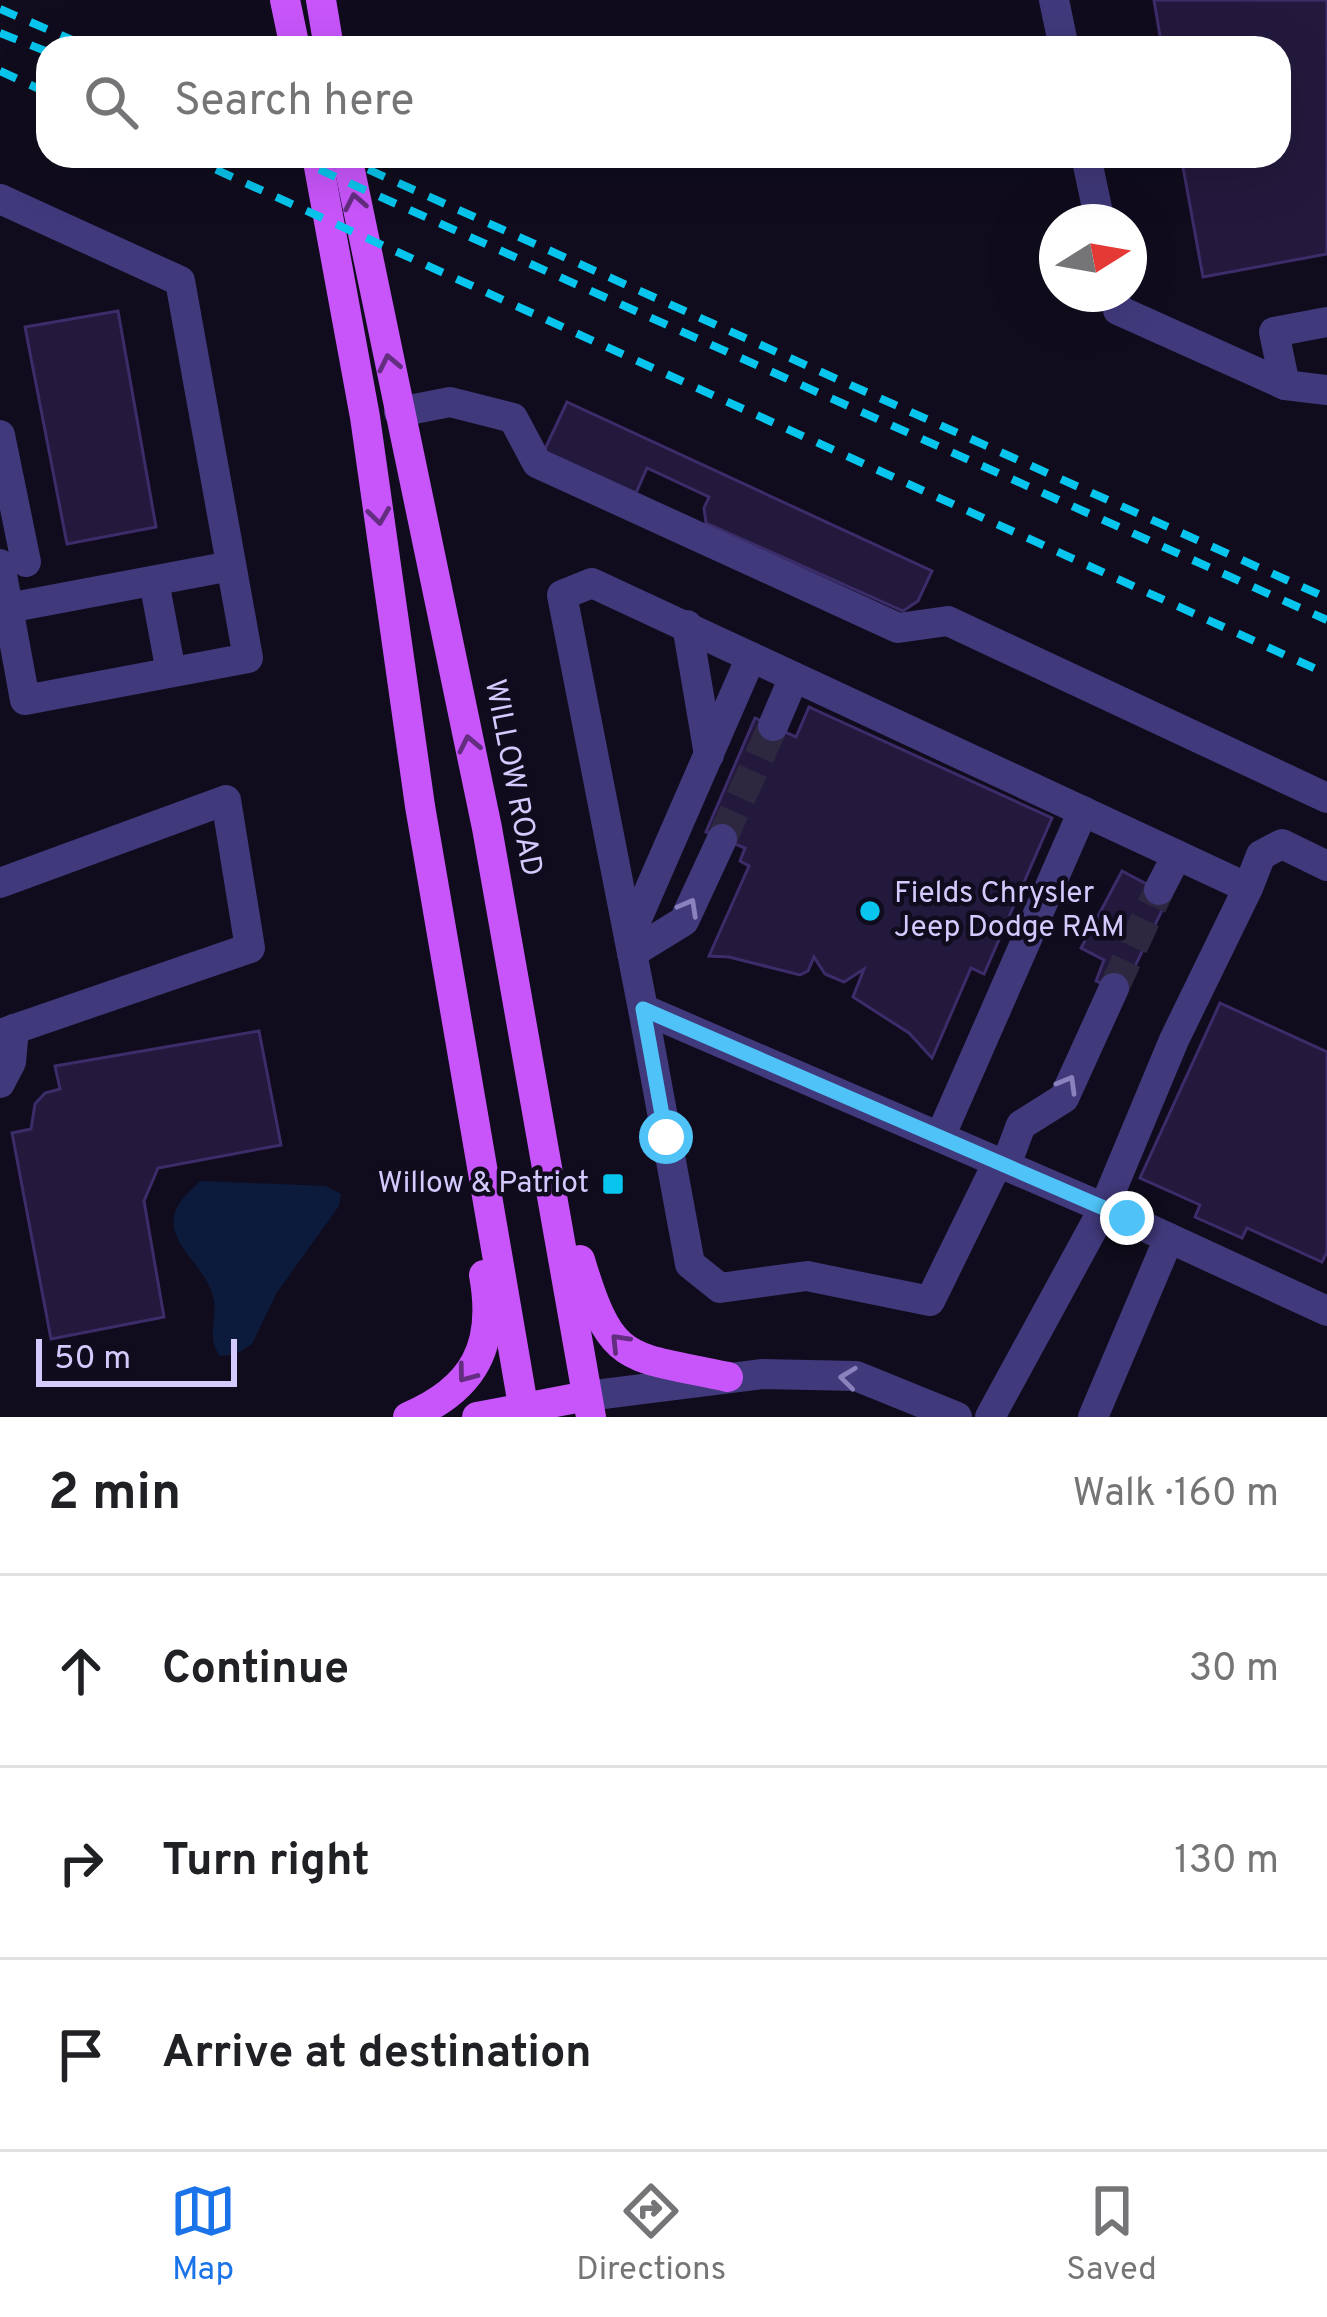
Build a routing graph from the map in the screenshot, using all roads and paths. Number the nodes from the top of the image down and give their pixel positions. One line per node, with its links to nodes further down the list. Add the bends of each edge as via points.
1 (285, 0): 4 (main road)
2 (321, 0): 5 (main road)
3 (1054, 0): 6 (street)
4 (292, 36)
5 (327, 36)
6 (1062, 36)
7 (319, 168): 29 (main road, one-way to 29, via 365,418)
8 (348, 168): 16 (main road, WILLOW ROAD, one-way to 8)
9 (1089, 168): 11 (street)
10 (0, 199): 19 (street, via 180,281)
11 (1096, 204)
12 (1122, 312): 14 (street)
13 (1327, 322): 14 (street, via 1274,332)
14 (1285, 385): 15 (street)
15 (1327, 390)
16 (399, 412): 28 (street, via 450,402 512,418 537,463 898,628 948,621); 31 (main road, WILLOW ROAD, one-way to 16)
17 (0, 435): 18 (street)
18 (13, 563): 21 (street)
19 (231, 566): 20 (street); 24 (street, via 248,658)
20 (154, 581): 21 (street); 24 (street)
21 (8, 608): 24 (street, via 25,700)
22 (687, 625): 23 (street); 27 (street); 38 (street, via 592,583 562,595)
23 (752, 657): 25 (street); 27 (street)
24 (171, 672)
25 (794, 677): 26 (street); 30 (street)
26 (772, 726)
27 (709, 755): 38 (street)
28 (1327, 798)
29 (420, 806): 50 (main road); 51 (main road, one-way to 51, via 431,983 488,1297 469,1378)
30 (1082, 811): 33 (street); 43 (street)
31 (487, 828): 48 (main road, one-way to 31, via 635,1358 610,1337 594,1306 565,1206 509,896); 49 (main road, WILLOW ROAD)
32 (722, 839): 38 (street, one-way to 32, via 684,922)
33 (1178, 855): 36 (street); 37 (street)
34 (1327, 866): 36 (street, via 1282,844 1261,855)
35 (0, 883): 41 (street, via 226,800 250,948)
36 (1248, 888): 45 (street)
37 (1159, 890)
38 (631, 945): 40 (street)
39 (1114, 988): 44 (street, one-way to 39, via 1022,1126 1064,1098)
40 (643, 1009): 43 (street); 44 (street, via 690,1264 720,1288 807,1276 930,1301)
41 (7, 1032): 42 (street, via 11,1063)
42 (0, 1083)
43 (940, 1137): 44 (street)
44 (1002, 1164): 45 (street)
45 (1104, 1208): 46 (street); 54 (street)
46 (1168, 1238): 47 (street); 55 (street)
47 (1327, 1311)
48 (728, 1377): 49 (street); 53 (street, one-way to 48, via 856,1376)
49 (589, 1407): 50 (main road)
50 (524, 1412): 52 (main road)
51 (408, 1417)
52 (477, 1417)
53 (957, 1417)
54 (990, 1417)
55 (1094, 1417)

